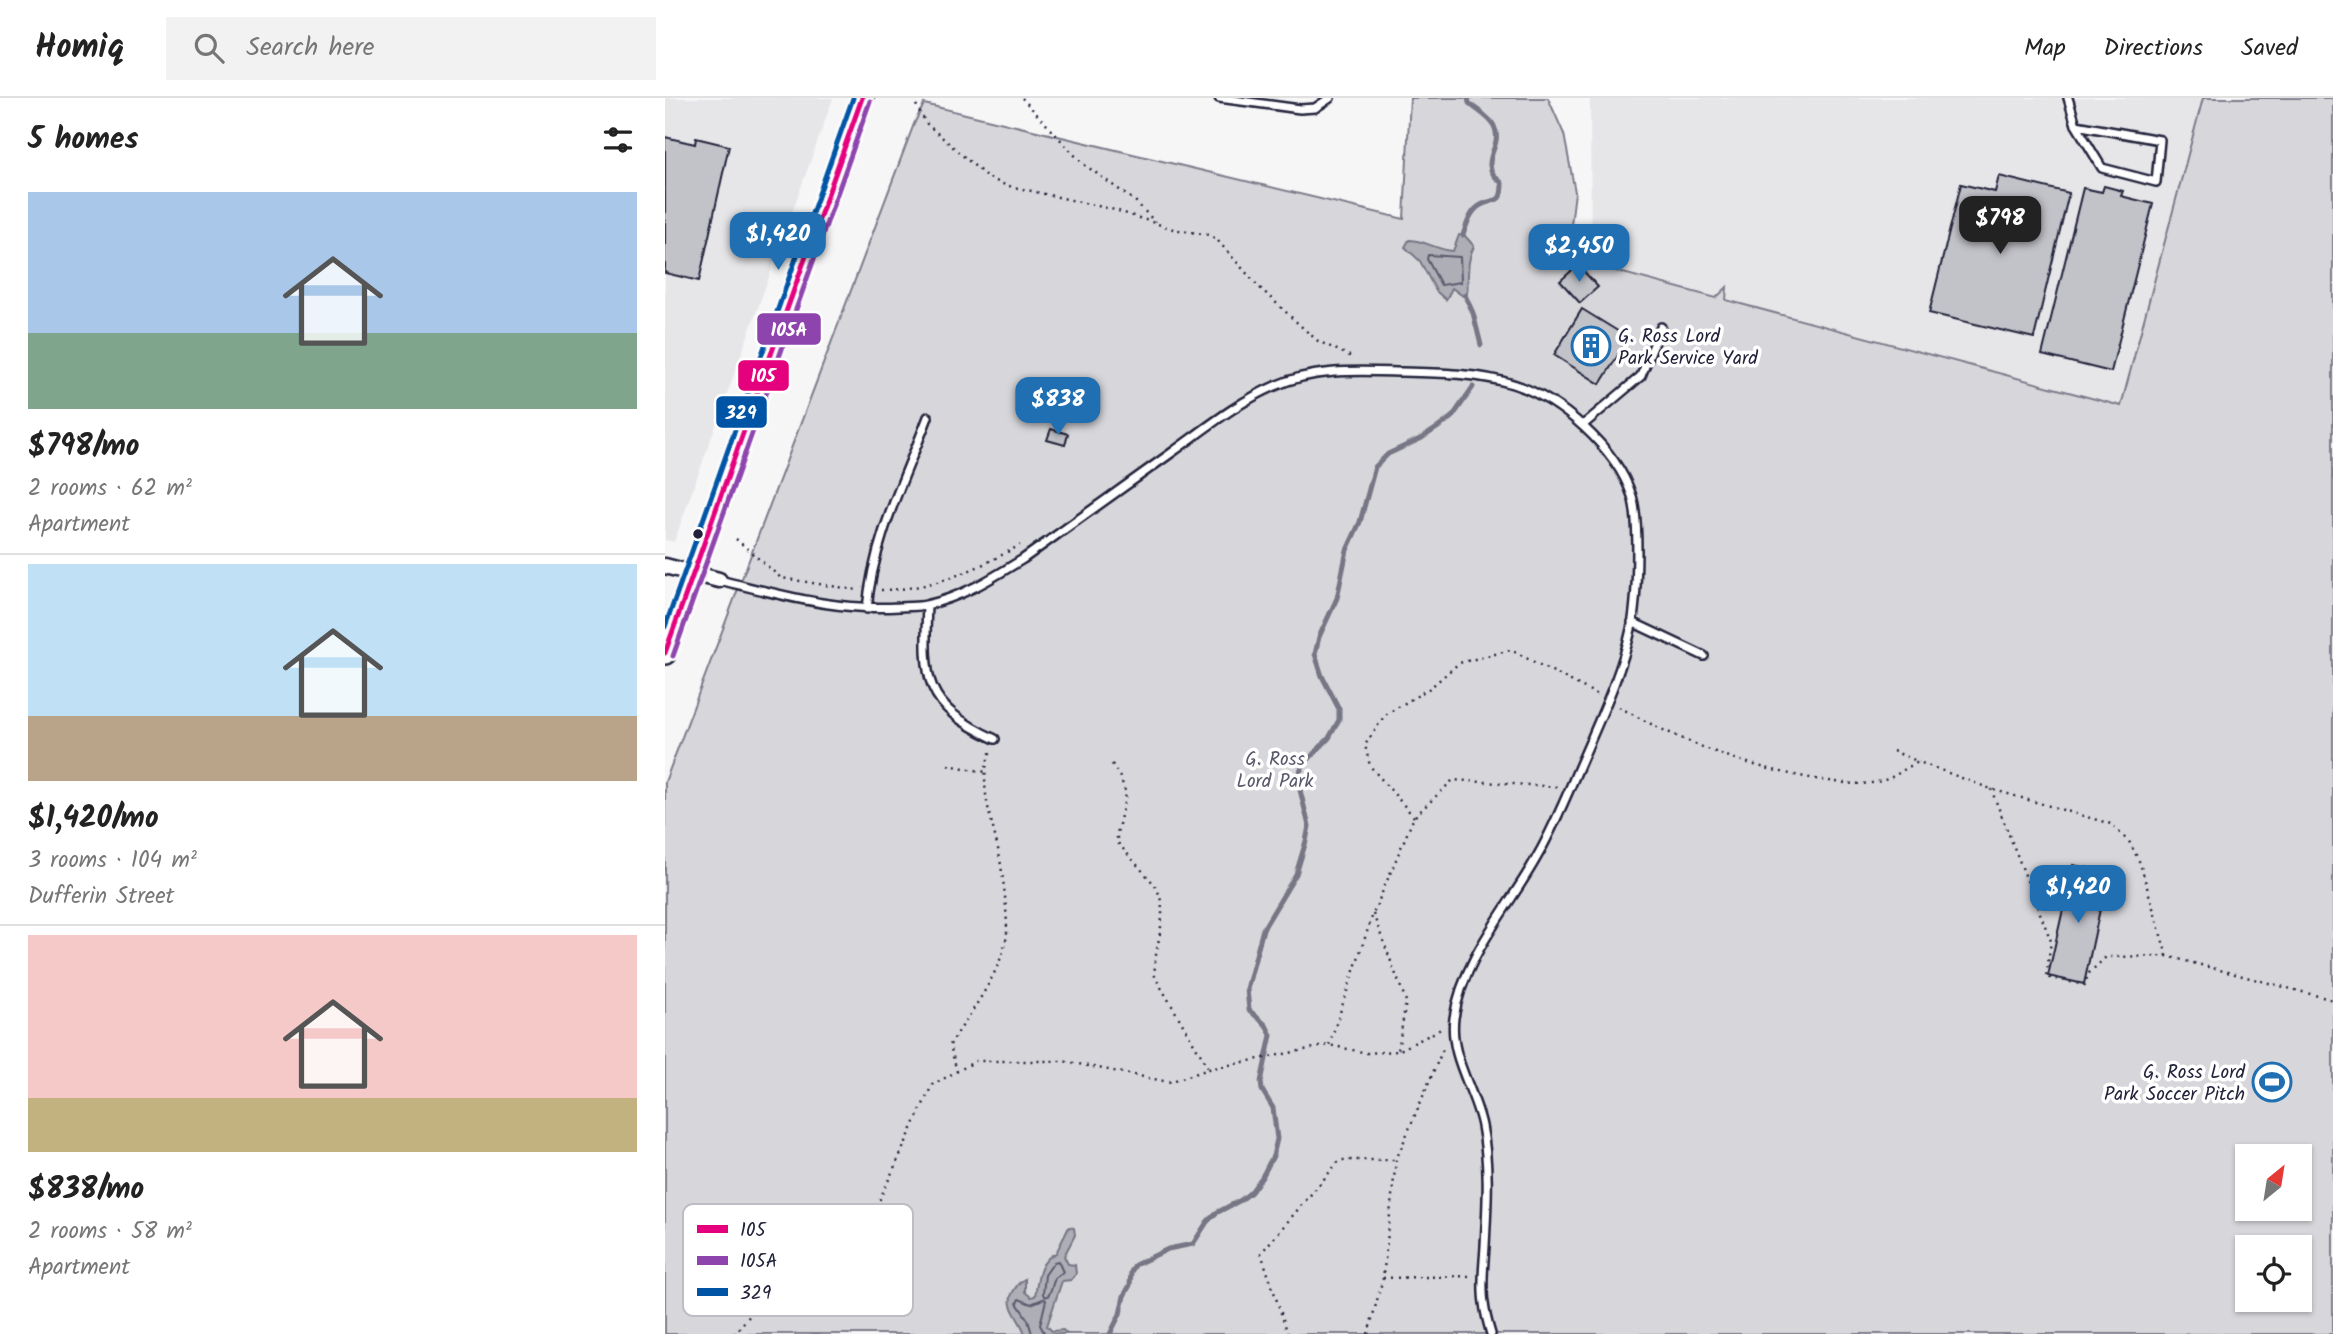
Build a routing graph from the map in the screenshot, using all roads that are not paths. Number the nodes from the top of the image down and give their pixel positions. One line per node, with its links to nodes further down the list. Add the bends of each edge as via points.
1 (862, 98): 10 (main road)
2 (1219, 98): 3 (lane, via 1300,109 1315,108)
3 (1330, 98)
4 (2068, 98): 5 (lane)
5 (2076, 125): 5 (lane, via 2102,168 2156,182 2160,140)
6 (1661, 327): 8 (lane, via 1641,376)
7 (927, 417): 13 (lane, via 888,515)
8 (1583, 425): 12 (lane, via 1540,395 1490,378 1378,371 1307,376 1276,385 1230,411 996,576); 14 (lane, via 1631,492 1635,509)
9 (665, 566): 10 (street)
10 (695, 573): 11 (street); 15 (main road)
11 (719, 580): 13 (lane, via 812,602)
12 (927, 605): 13 (lane); 17 (lane, via 925,662 937,696 955,716)
13 (867, 609)
14 (1632, 622): 16 (lane); 18 (lane, via 1608,700 1570,788 1539,853 1471,964 1454,1023 1461,1068 1482,1122 1489,1174 1483,1302)
15 (665, 653)
16 (1704, 656)
17 (995, 739)
18 (1491, 1334)

